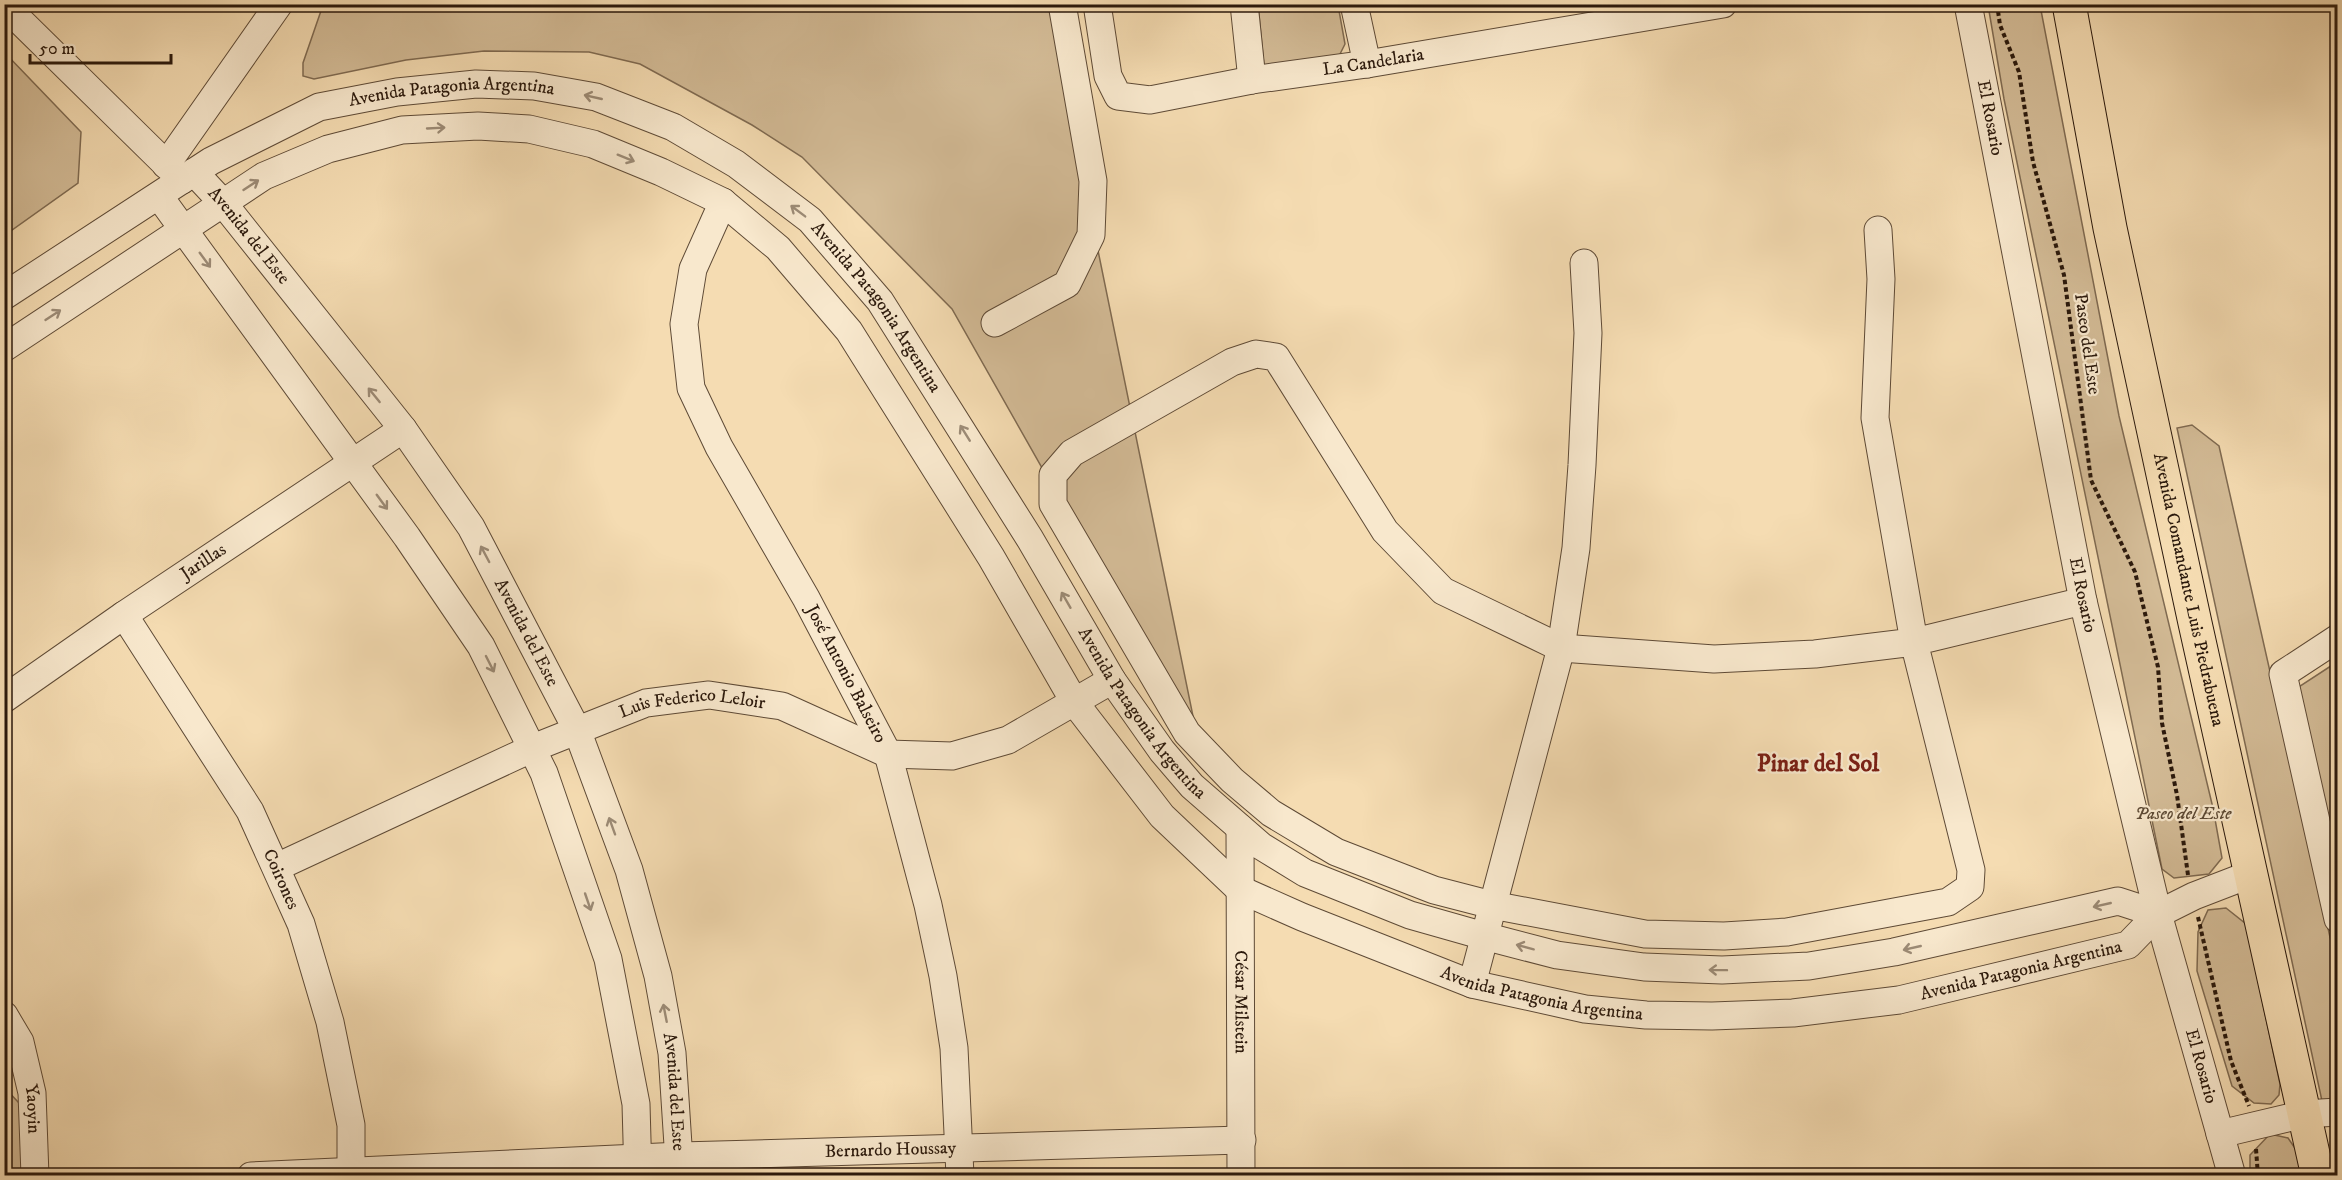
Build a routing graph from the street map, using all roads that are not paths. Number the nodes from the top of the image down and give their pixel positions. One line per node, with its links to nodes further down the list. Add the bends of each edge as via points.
1 (279, 4): 12 (street)
2 (1062, 4): 20 (street, via 1093,181 1091,235 1067,284)
3 (1097, 4): 11 (street, La Candelaria, via 1108,76 1118,96 1150,99)
4 (1244, 4): 11 (street)
5 (1354, 4): 10 (street)
6 (1723, 4): 10 (street, La Candelaria)
7 (1968, 4): 24 (street, El Rosario)
8 (2069, 4): 37 (main road, Avenida Comandante Luis Piedrabuena, via 2110,228)
9 (4, 5): 12 (street, Avenida del Este)
10 (1367, 64): 11 (street, La Candelaria)
11 (1252, 80)
12 (181, 172): 13 (street, Avenida Patagonia Argentina); 15 (street, Avenida del Este); 29 (street, Avenida Patagonia Argentina, one-way to 12, via 1012,510 880,301 810,220 735,164 673,127 596,97 534,86 476,84 398,92 319,107)
13 (159, 196): 16 (street); 19 (street, Avenida Patagonia Argentina)
14 (723, 202): 15 (street, Avenida Patagonia Argentina, one-way to 14, via 264,176 328,149 402,130 478,126 529,129 593,144); 31 (street, Avenida Patagonia Argentina, via 778,248 849,331 991,557); 34 (street, José Antonio Balseiro, via 693,269 684,324 691,388 719,447 806,598)
15 (223, 204): 16 (street, Avenida Patagonia Argentina); 22 (street, Avenida del Este, one-way to 15)
16 (183, 230): 21 (street, Avenida Patagonia Argentina, one-way to 16); 23 (street, one-way to 23)
17 (1878, 230): 27 (street, via 1881,279 1875,417)
18 (1584, 264): 28 (street, via 1588,333 1582,465 1576,548)
19 (4, 296)
20 (995, 323)
21 (4, 348)
22 (403, 429): 23 (street, Jarillas); 32 (street, Avenida del Este, one-way to 22, via 471,527)
23 (353, 463): 25 (street, Jarillas); 33 (street, one-way to 33, via 481,646)
24 (2083, 601): 27 (street); 40 (street, El Rosario)
25 (124, 615): 30 (street, Jarillas); 36 (street, Coirones, via 250,811)
26 (2337, 638): 41 (street, via 2283,674)
27 (1914, 642): 28 (street, via 1815,654 1714,659); 39 (street, via 1971,870 1970,887 1948,902 1787,932 1724,936 1645,934)
28 (1561, 648): 39 (street); 39 (street, via 1443,591 1385,531 1276,357 1256,354 1232,362 1072,453 1053,475 1053,504 1066,529 1187,733 1232,780 1271,813 1336,852 1434,890)
29 (1112, 680): 31 (street, Luis Federico Leloir); 35 (street, Avenida Patagonia Argentina, via 1192,786)
30 (4, 699)
31 (1075, 703): 34 (street, Luis Federico Leloir, via 1008,740 952,756); 38 (street, Avenida Patagonia Argentina, via 1162,816)
32 (577, 730): 33 (street, Luis Federico Leloir); 34 (street, Luis Federico Leloir, via 646,703 709,695 782,706); 50 (street, Avenida del Este, one-way to 32, via 672,1053 658,976 629,870)
33 (533, 748): 36 (street, Luis Federico Leloir); 51 (street, one-way to 51, via 608,959 636,1104)
34 (888, 754): 49 (street, José Antonio Balseiro, via 943,976 954,1048)
35 (1240, 828): 38 (street, César Milstein); 42 (street, Avenida Patagonia Argentina, via 1305,873 1410,915)
36 (277, 867): 52 (street, Coirones, via 301,924 330,1022 351,1125)
37 (2251, 874): 40 (street); 46 (main road, Avenida Comandante Luis Piedrabuena)
38 (1239, 889): 43 (street, Avenida Patagonia Argentina); 48 (street, César Milstein)
39 (1491, 905): 42 (street)
40 (2158, 914): 42 (street, Avenida Patagonia Argentina, one-way to 42, via 2118,902 1894,952 1809,966 1722,970 1644,967 1568,957); 43 (street, Avenida Patagonia Argentina, via 2128,945 1899,1000 1793,1013 1712,1016 1595,1010); 47 (street, El Rosario)
41 (2337, 919)
42 (1484, 936): 43 (street)
43 (1472, 984)
44 (4, 1015): 53 (street, Yaoyin, via 20,1042 32,1094)
45 (2337, 1112): 46 (street)
46 (2304, 1114): 47 (street); 58 (main road, Avenida Comandante Luis Piedrabuena)
47 (2220, 1134): 57 (street, El Rosario)
48 (1242, 1140): 49 (street, Bernardo Houssay); 56 (street, César Milstein)
49 (961, 1148): 50 (street, Bernardo Houssay); 55 (street, José Antonio Balseiro)
50 (680, 1166): 51 (street, Bernardo Houssay)
51 (638, 1167): 52 (street, Bernardo Houssay)
52 (351, 1174): 54 (street, Bernardo Houssay)
53 (34, 1176)
54 (251, 1176)
55 (960, 1176)
56 (1241, 1176)
57 (2232, 1176)
58 (2318, 1176)

